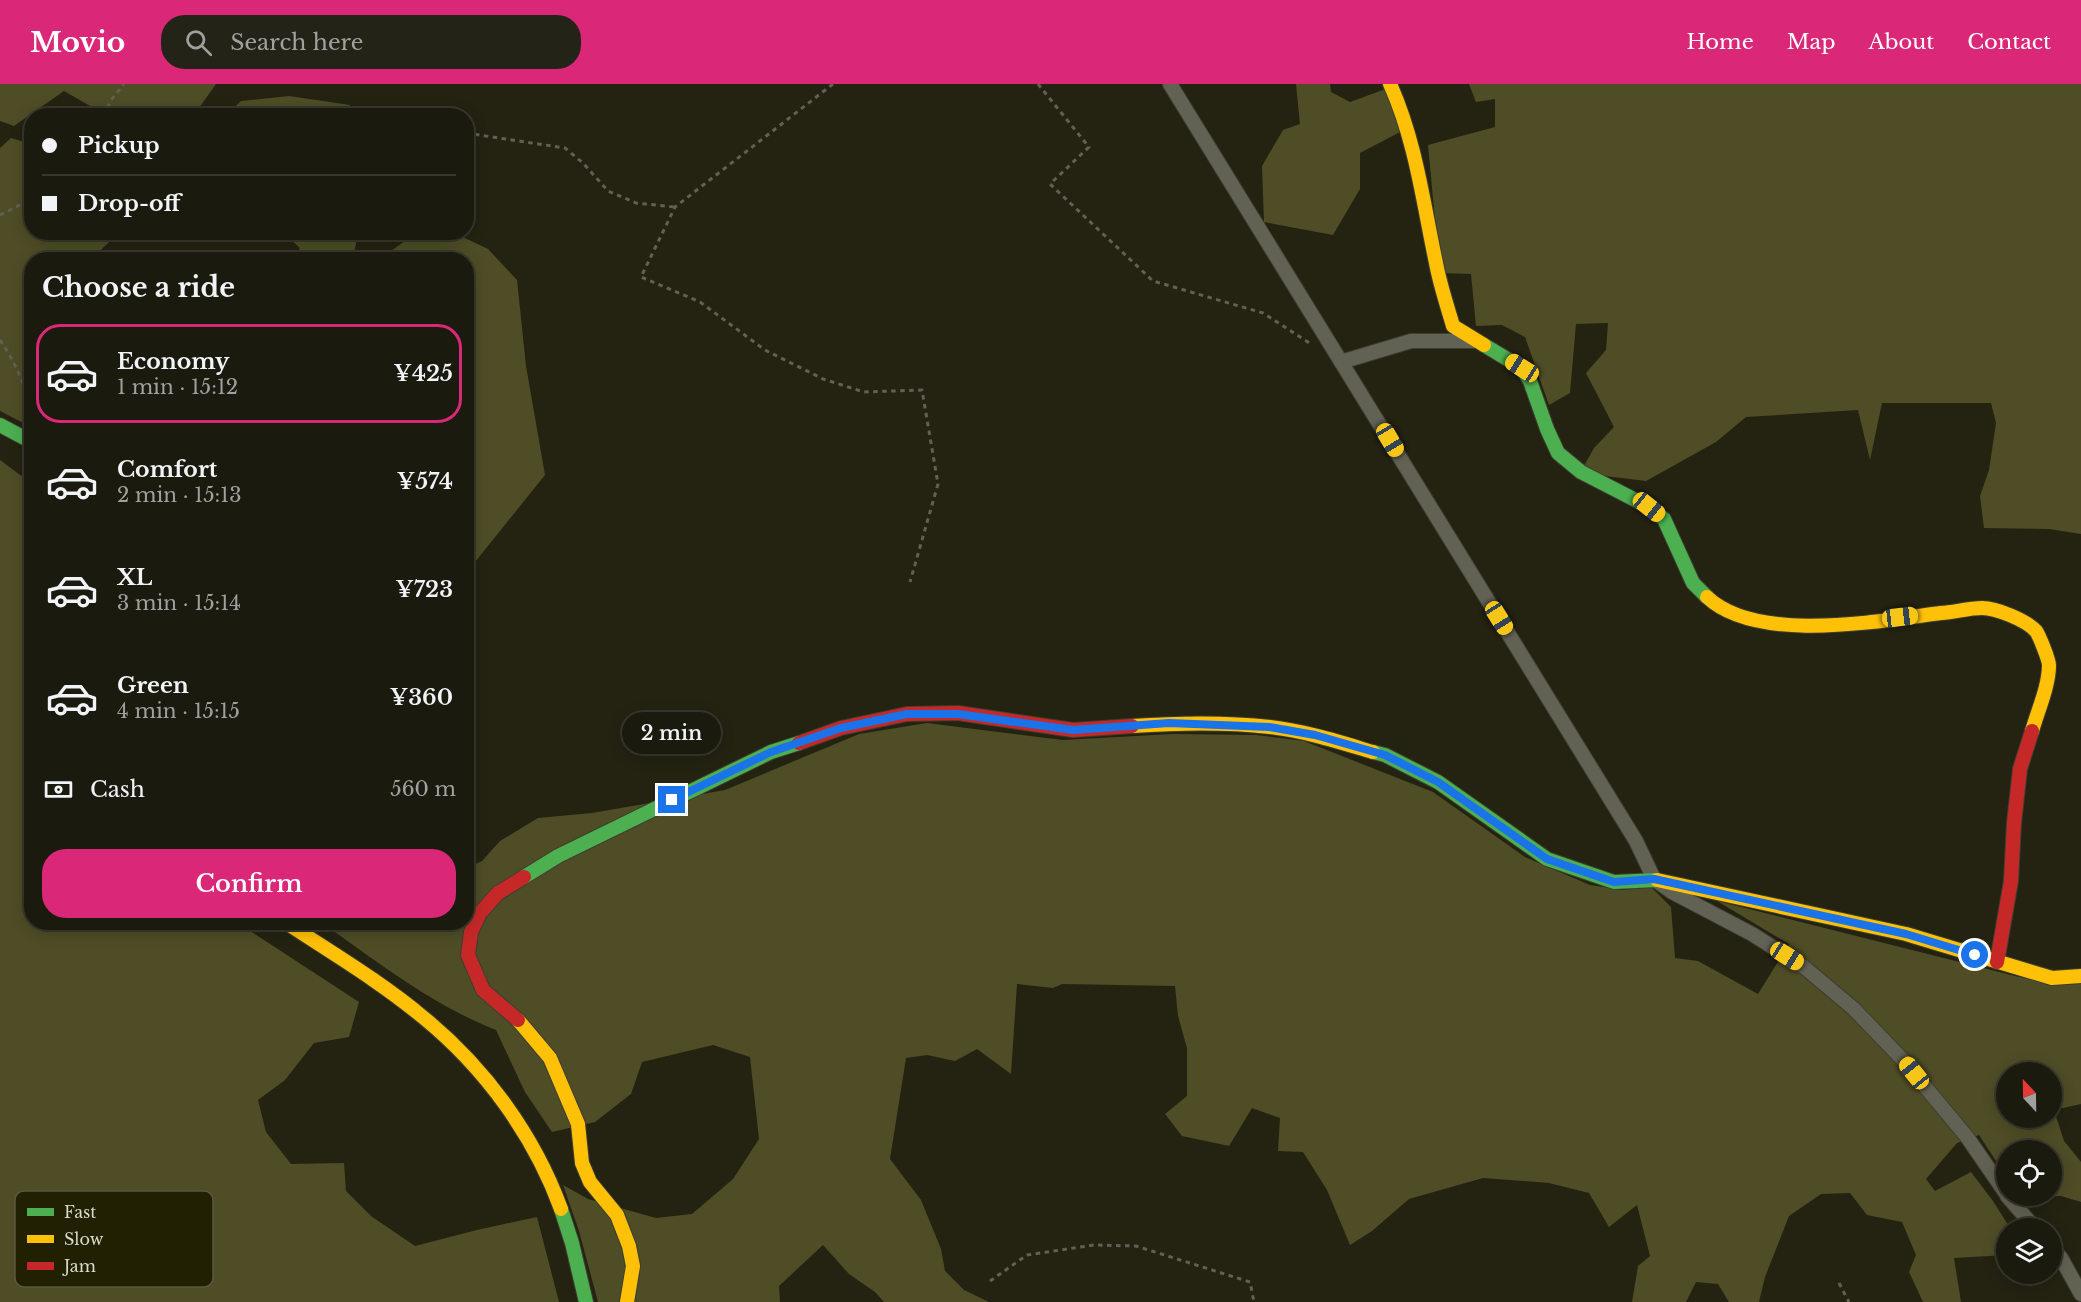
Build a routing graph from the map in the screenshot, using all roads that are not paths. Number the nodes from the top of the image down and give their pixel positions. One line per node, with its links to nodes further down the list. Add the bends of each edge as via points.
1 (1170, 84): 4 (street)
2 (1390, 84): 3 (street, via 1400,102 1420,174 1442,289 1454,326)
3 (1478, 341): 4 (street, via 1411,341); 11 (street, via 1522,368 1558,453 1581,472 1649,507 1664,519 1693,583 1715,604 1755,621 1798,625 1846,625 1983,608 2007,613 2036,631 2049,663 2020,769 2011,880)
4 (1341, 362): 7 (street, via 1629,830)
5 (0, 425): 6 (street)
6 (24, 438)
7 (1654, 879): 8 (street, via 1614,882 1547,859 1438,782 1385,755 1315,735 1269,727 1169,723 1073,730 958,714 907,714 841,728 771,752 558,856 498,893); 11 (street, via 1906,934); 13 (street, via 1804,967 1854,1009 1902,1059 1967,1137)
8 (474, 926)
9 (297, 930): 18 (street, via 425,1018 498,1093 535,1148 550,1181 571,1236)
10 (472, 930): 19 (street, via 468,955 483,990 524,1025 550,1058 578,1124 582,1162 590,1182 616,1215 629,1246 633,1266)
11 (1997, 962): 12 (street, via 2052,978)
12 (2081, 976)
13 (1996, 1179)
14 (2016, 1206): 15 (street)
15 (2027, 1218)
16 (2062, 1260): 17 (street)
17 (2081, 1294)
18 (586, 1302)
19 (627, 1302)

